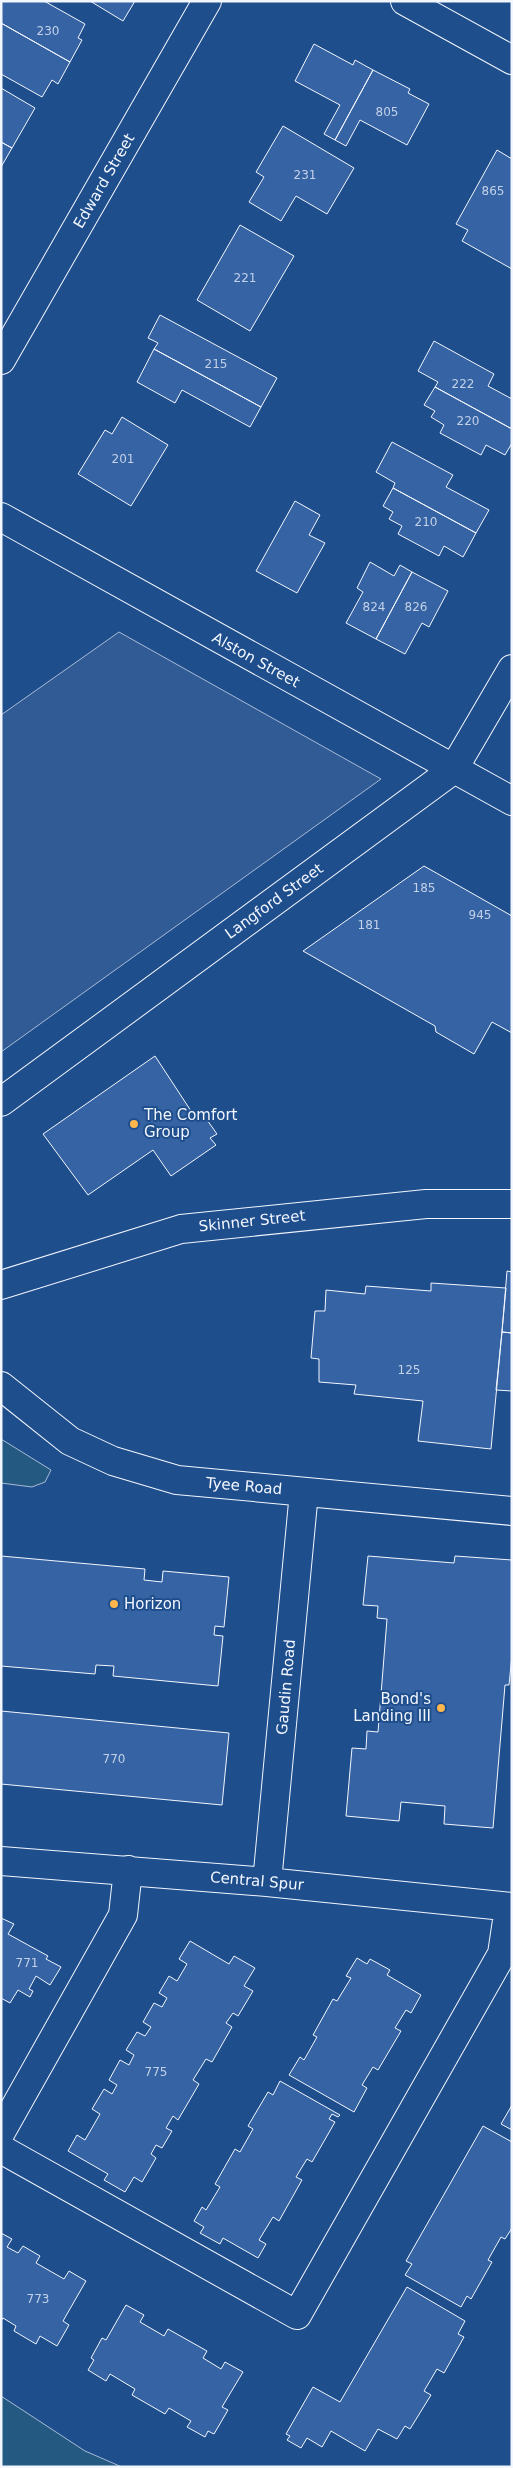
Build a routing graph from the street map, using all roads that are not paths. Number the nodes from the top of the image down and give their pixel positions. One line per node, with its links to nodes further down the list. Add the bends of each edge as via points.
1 (206, 1): 4 (street, Edward Street)
2 (405, 1): 3 (street)
3 (512, 60)
4 (1, 360)
5 (1, 517): 7 (street, Alston Street)
6 (512, 669): 7 (street, Langford Street)
7 (453, 770): 8 (street, Alston Street); 9 (street, Langford Street)
8 (512, 801)
9 (1, 1102)
10 (512, 1204): 11 (street, Skinner Street, via 426,1204 181,1229)
11 (1, 1285)
12 (1, 1386): 13 (street, Tyee Road, via 70,1441 113,1461 177,1480)
13 (304, 1492): 14 (street, Tyee Road); 17 (street, Gaudin Road)
14 (512, 1511)
15 (1, 1861): 16 (street, Central Spur)
16 (128, 1870): 17 (street, Central Spur); 19 (street, via 123,1915)
17 (267, 1882): 18 (street, Central Spur)
18 (510, 1907): 20 (street, via 502,1954 297,2315)
19 (1, 2132)
20 (1, 2149)

